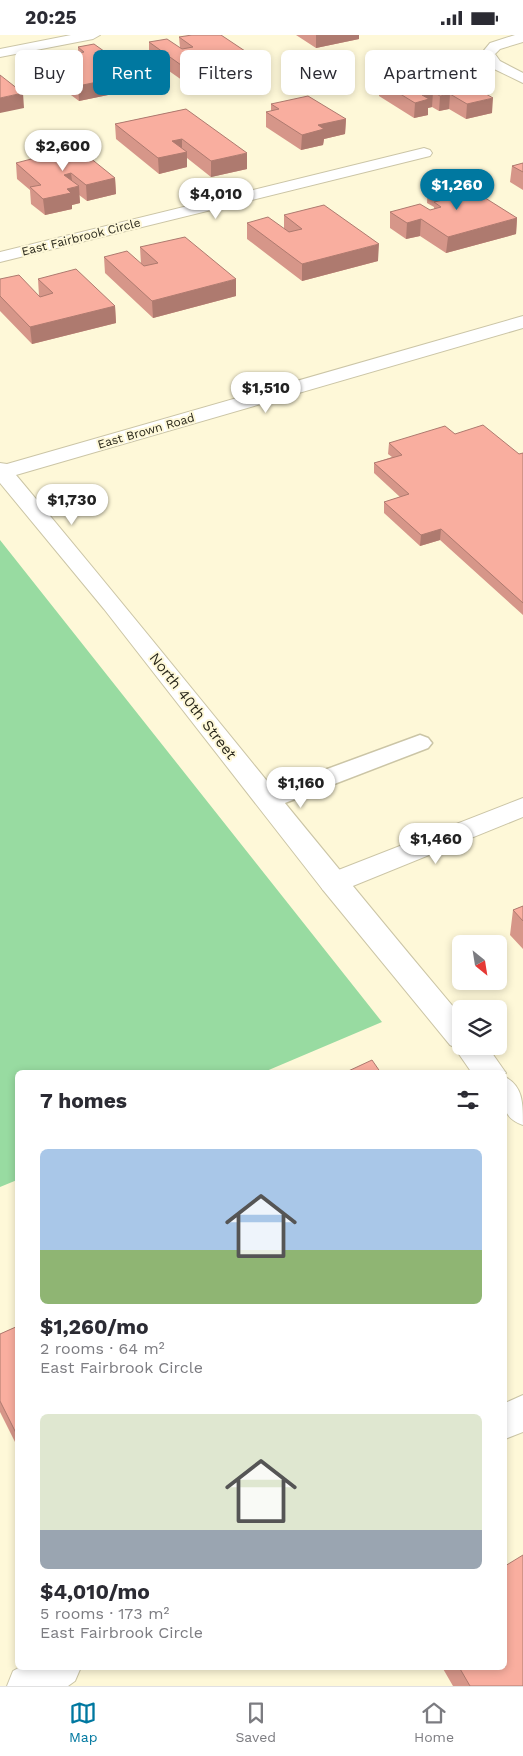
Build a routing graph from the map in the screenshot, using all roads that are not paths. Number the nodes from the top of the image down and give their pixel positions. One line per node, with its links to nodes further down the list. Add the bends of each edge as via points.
1 (93, 35): 3 (street)
2 (523, 37): 4 (street, via 502,43 488,54 495,64)
3 (0, 53)
4 (523, 79)
5 (424, 153): 6 (street, East Fairbrook Circle)
6 (0, 257)
7 (523, 322): 8 (street, East Brown Road)
8 (1, 471): 10 (street, North 40th Street)
9 (420, 743): 10 (lane)
10 (268, 800): 12 (street, North 40th Street)
11 (523, 807): 12 (street)
12 (333, 883): 13 (street, North 40th Street)
13 (452, 1026)
14 (476, 1055): 15 (street)
15 (488, 1070)
16 (507, 1092): 17 (street)
17 (523, 1112)
18 (523, 1412): 19 (street)
19 (507, 1421)
20 (56, 1670): 21 (street)
21 (28, 1686)

